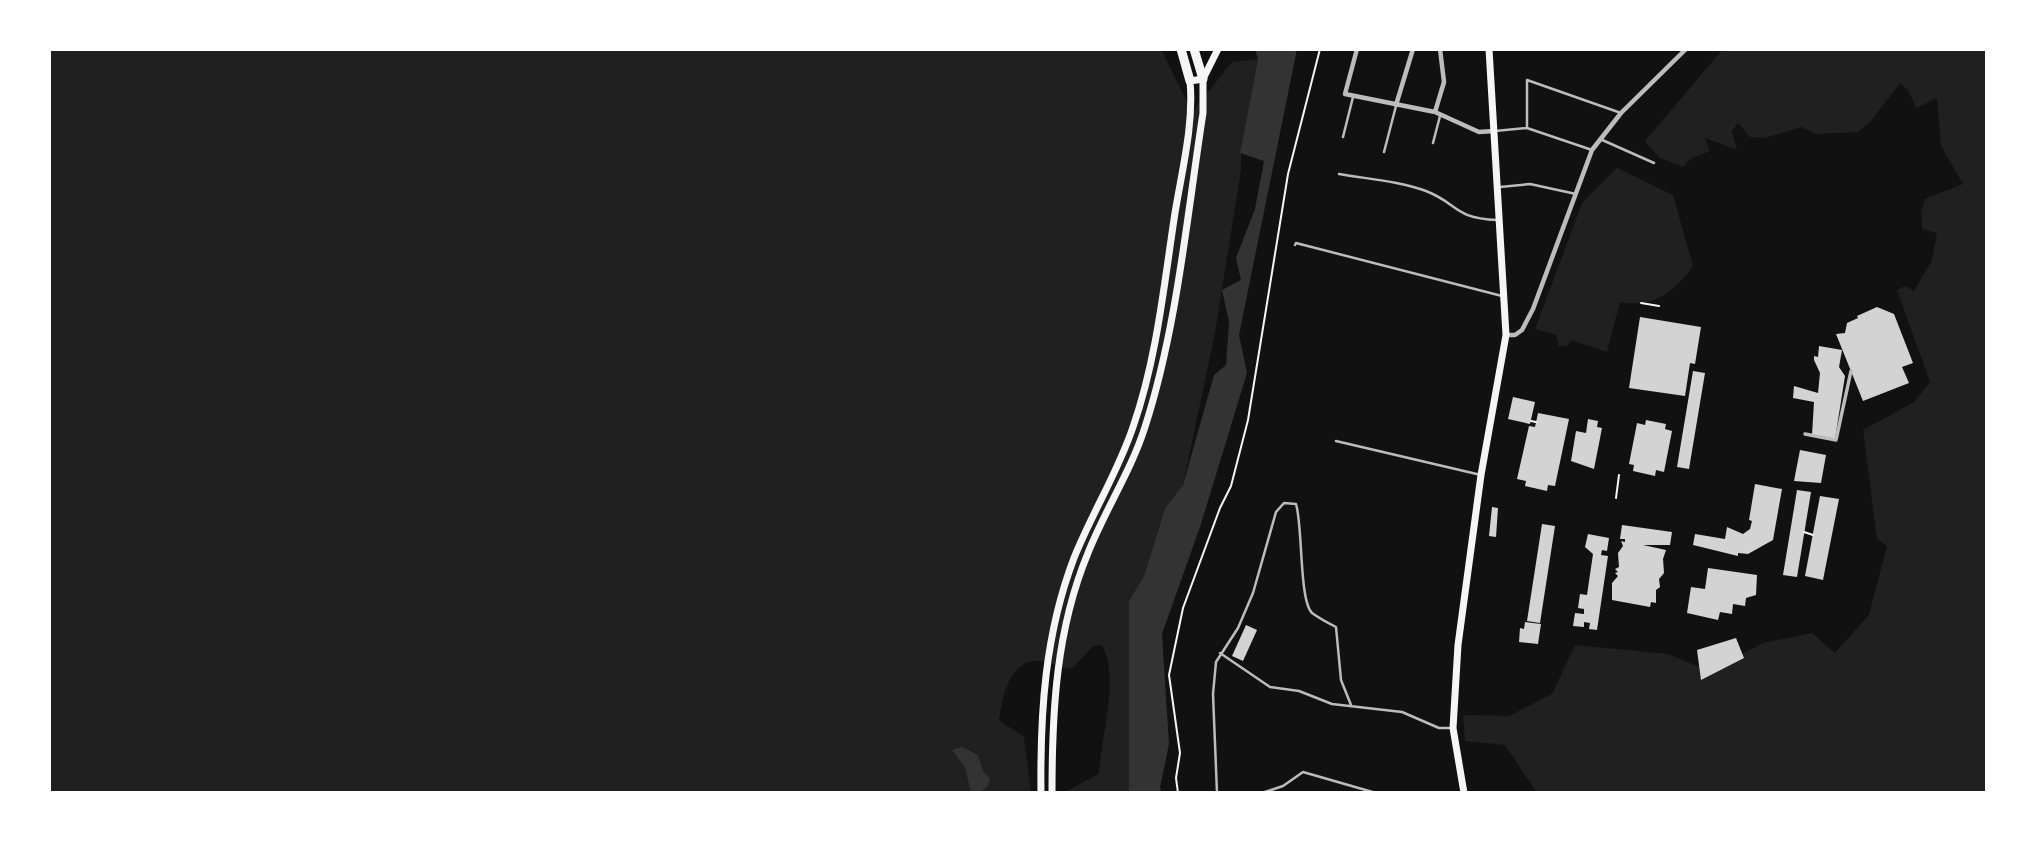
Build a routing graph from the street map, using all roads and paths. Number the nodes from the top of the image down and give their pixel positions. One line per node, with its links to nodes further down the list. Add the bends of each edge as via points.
1 (1181, 49): 11 (highway)
2 (1194, 49): 10 (highway)
3 (1219, 49): 10 (main road)
4 (1320, 49): 50 (path, via 1288,174 1248,420 1231,486 1183,608 1170,666 1180,753)
5 (1357, 49): 12 (street, via 1345,94)
6 (1413, 49): 13 (street)
7 (1440, 49): 14 (street, via 1444,82)
8 (1489, 49): 17 (main road)
9 (1686, 49): 15 (street)
10 (1203, 79): 11 (main road); 45 (main road, via 1203,113 1163,366 1145,428 1087,553 1065,628)
11 (1190, 81): 44 (main road, via 1190,114 1165,284 1144,393 1118,465 1074,558 1052,635)
12 (1353, 97): 13 (street); 18 (lane)
13 (1396, 106): 14 (street); 22 (lane)
14 (1438, 113): 17 (street, via 1479,132); 20 (lane)
15 (1621, 113): 16 (lane, via 1527,80); 19 (street)
16 (1527, 128): 17 (lane); 21 (lane)
17 (1495, 131): 25 (main road)
18 (1343, 137)
19 (1600, 139): 21 (street); 23 (lane)
20 (1433, 143)
21 (1592, 150): 26 (street)
22 (1384, 152)
23 (1654, 163)
24 (1339, 174): 27 (lane, via 1412,187 1429,192 1471,219)
25 (1498, 187): 26 (lane, via 1530,184); 27 (main road)
26 (1576, 194): 32 (street, via 1533,309 1522,330)
27 (1500, 220): 29 (main road)
28 (1296, 245): 29 (lane)
29 (1505, 297): 32 (main road)
30 (1641, 303): 31 (path)
31 (1659, 306)
32 (1506, 335): 38 (main road)
33 (1851, 371): 36 (street, via 1836,440)
34 (1531, 421): 35 (path)
35 (1536, 422)
36 (1805, 435)
37 (1336, 441): 38 (lane)
38 (1481, 475): 47 (main road, via 1458,645)
39 (1619, 475): 40 (path)
40 (1616, 498)
41 (1804, 532): 42 (path)
42 (1813, 535)
43 (1220, 653): 46 (lane, via 1270,687); 46 (lane, via 1238,628 1253,593 1276,512 1284,503 1296,504 1302,522 1307,604 1311,612 1336,628 1341,680); 51 (lane, via 1213,694)
44 (1043, 692): 45 (main road); 48 (main road)
45 (1054, 694): 49 (main road)
46 (1351, 705): 47 (lane, via 1402,712 1438,728)
47 (1453, 728): 54 (main road)
48 (1041, 793)
49 (1052, 793)
50 (1178, 793)
51 (1217, 793)
52 (1262, 793): 53 (lane, via 1303,772)
53 (1376, 793)
54 (1464, 793)

